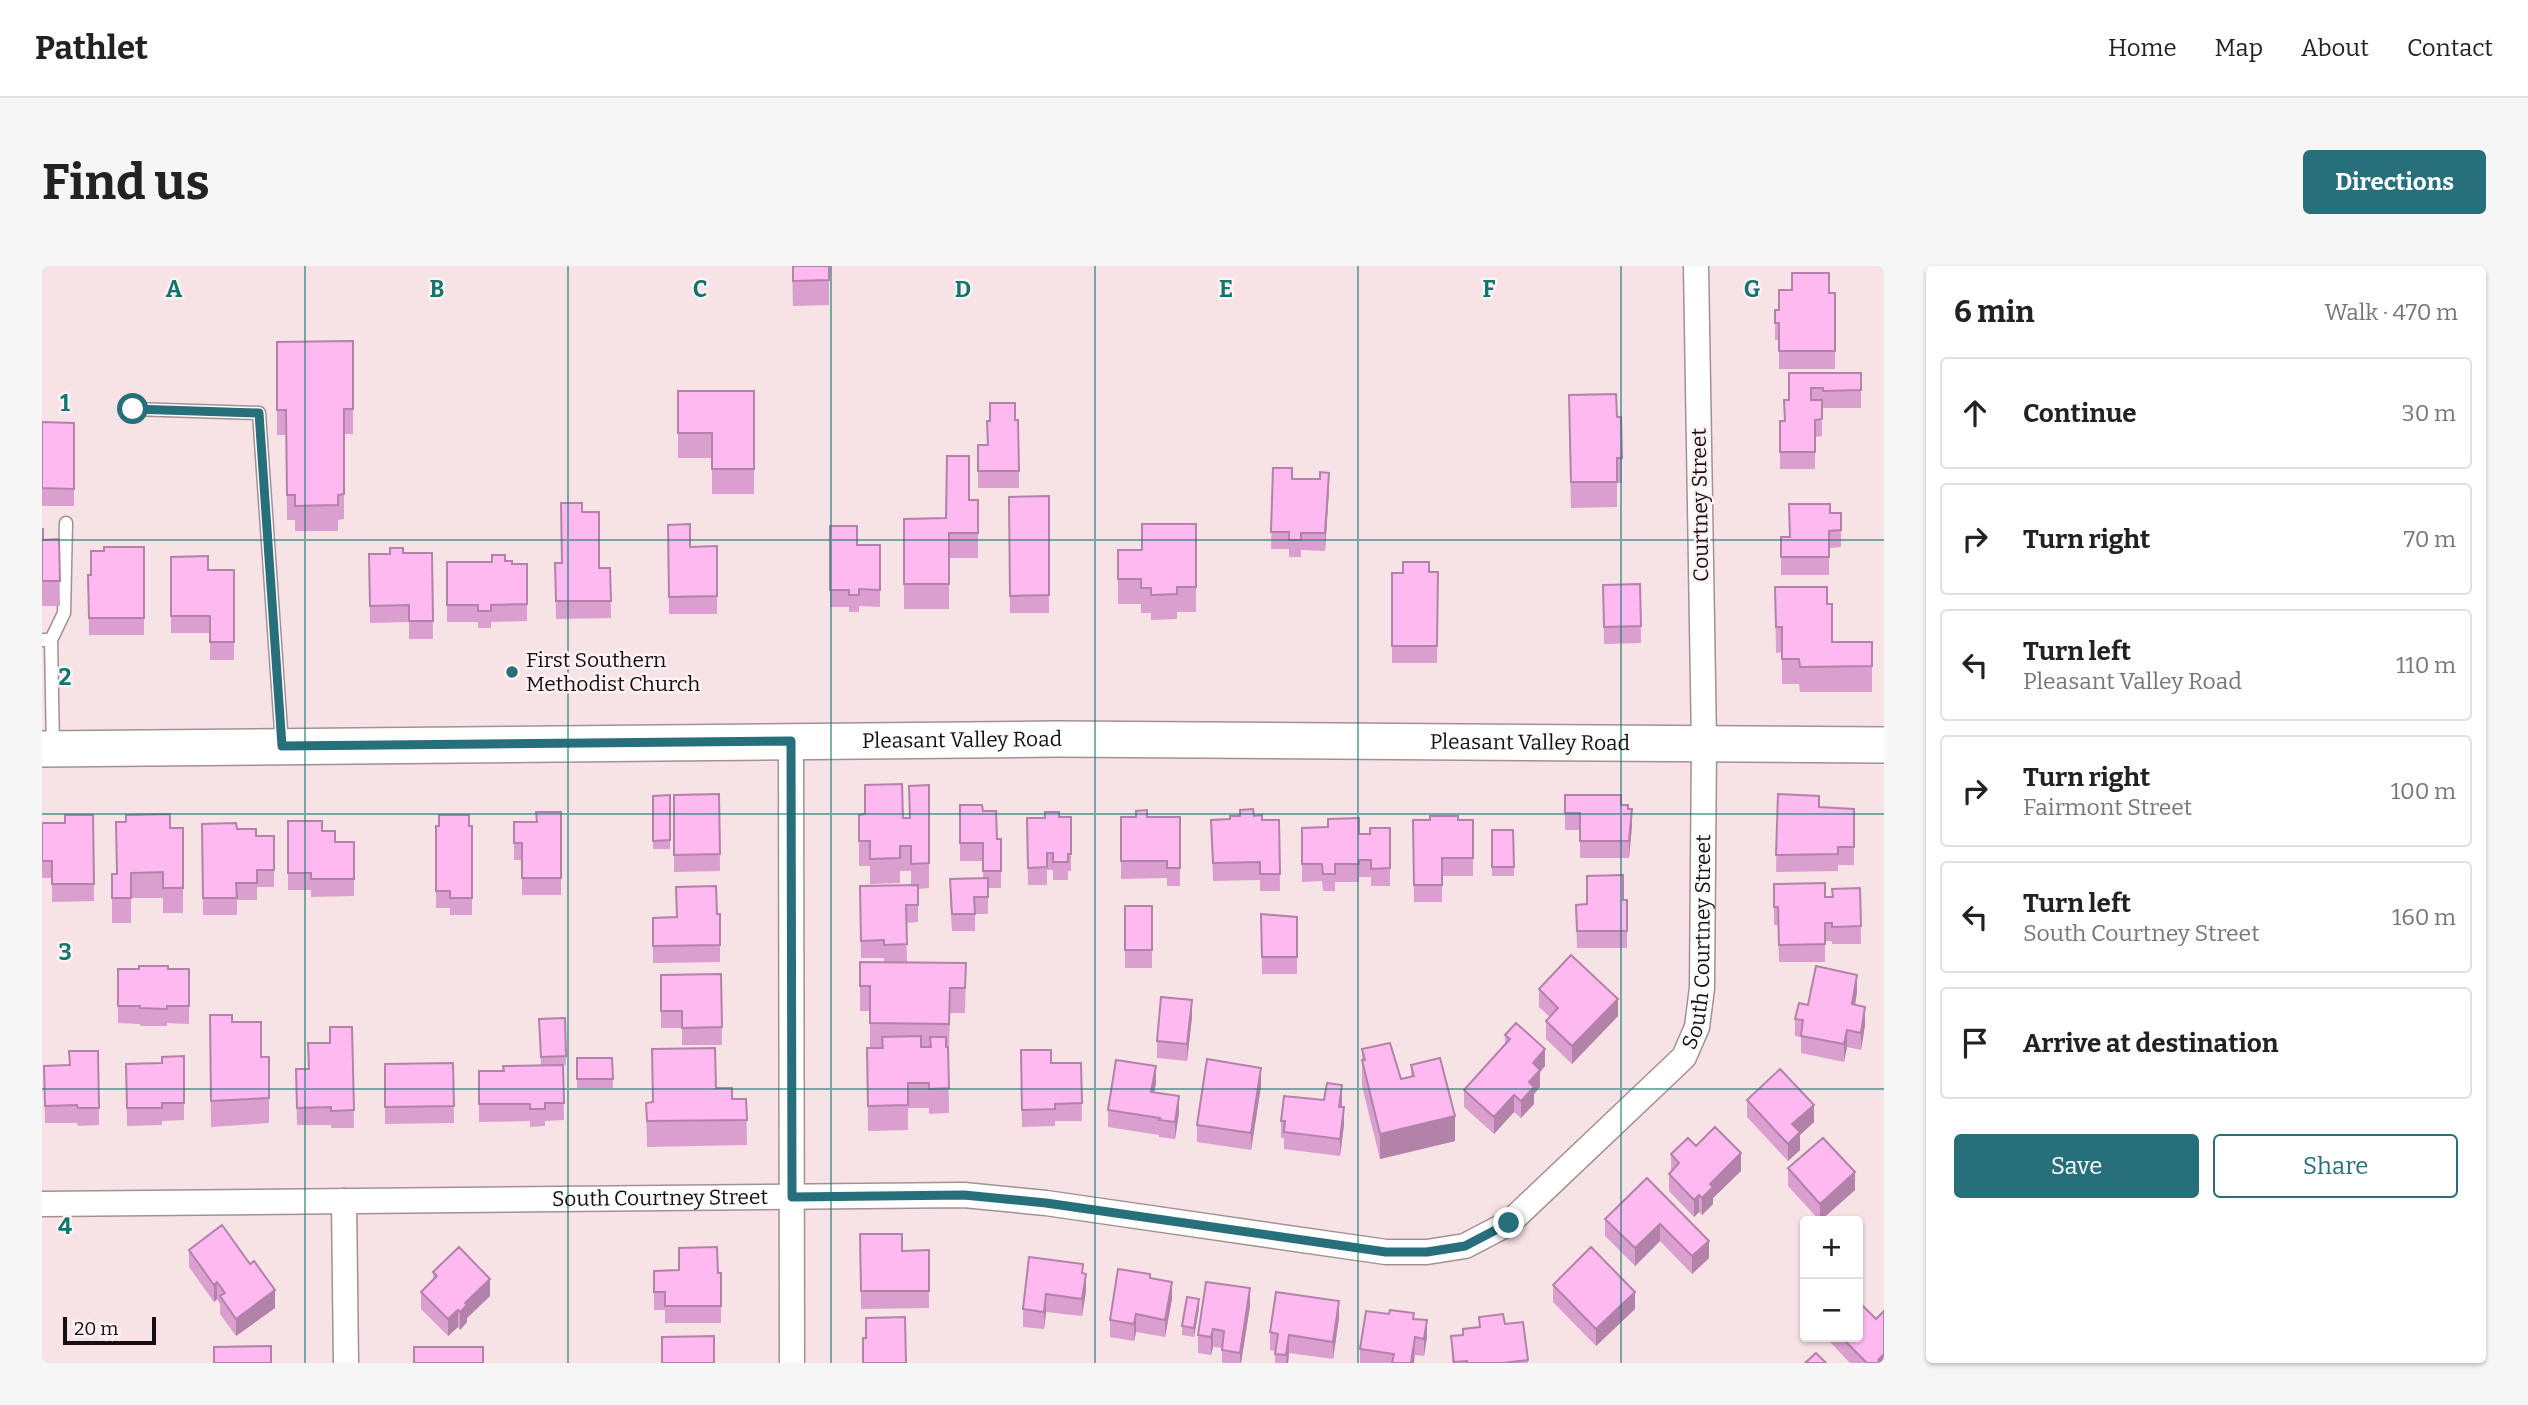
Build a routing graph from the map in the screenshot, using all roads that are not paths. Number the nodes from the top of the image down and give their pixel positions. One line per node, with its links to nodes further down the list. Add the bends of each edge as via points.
1 (1696, 266): 6 (street, Courtney Street)
2 (133, 409): 8 (lane, via 259,413)
3 (66, 523): 4 (lane, via 64,612)
4 (46, 640): 9 (lane)
5 (791, 741): 6 (street, Pleasant Valley Road); 8 (street, Pleasant Valley Road); 10 (street)
6 (1704, 743): 7 (street, Pleasant Valley Road); 10 (street, South Courtney Street, via 1702,988 1697,1027 1684,1058 1509,1223 1465,1246 1386,1252 964,1195)
7 (1884, 745)
8 (282, 746): 9 (street, Pleasant Valley Road)
9 (47, 748)
10 (792, 1197): 11 (street, South Courtney Street); 14 (street)
11 (344, 1202): 12 (street, South Courtney Street); 13 (street)
12 (42, 1205)
13 (346, 1363)
14 (792, 1363)

